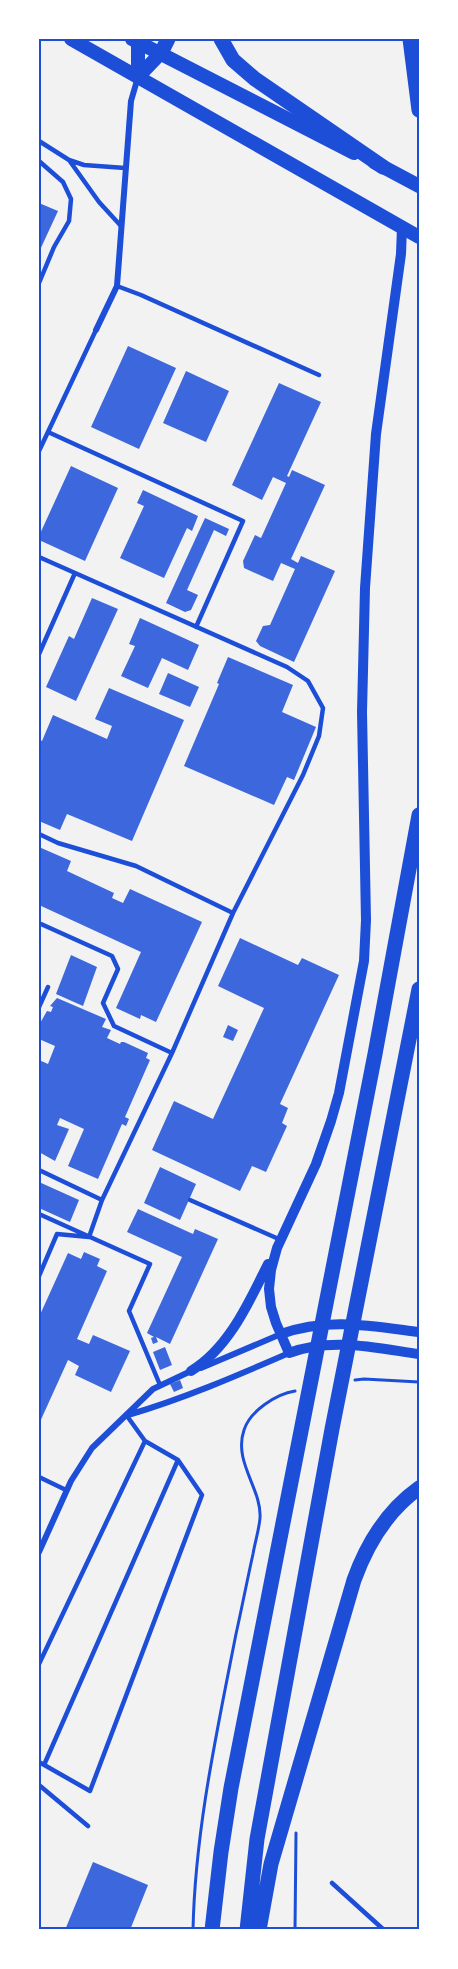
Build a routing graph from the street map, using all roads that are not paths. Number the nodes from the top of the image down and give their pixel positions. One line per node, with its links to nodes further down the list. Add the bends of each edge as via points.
1 (71, 39): 7 (main road)
2 (168, 39): 6 (highway)
3 (220, 39): 14 (highway, via 233,60 255,80)
4 (410, 39): 9 (highway)
5 (136, 40): 6 (main road); 7 (main road)
6 (161, 53): 7 (main road); 14 (main road)
7 (138, 77): 15 (street, via 131,101); 18 (main road)
8 (419, 103): 9 (highway)
9 (419, 110): 10 (highway)
10 (419, 117)
11 (39, 141): 12 (lane)
12 (69, 160): 15 (lane); 17 (lane)
13 (39, 161): 20 (lane, via 63,183 71,199 69,221)
14 (383, 167): 16 (main road)
15 (125, 168): 17 (street)
16 (419, 186)
17 (121, 226): 21 (street)
18 (402, 228): 19 (main road); 43 (street, via 376,434 365,579 364,961 331,1121)
19 (419, 237)
20 (39, 283)
21 (117, 286): 22 (street); 23 (lane)
22 (96, 330): 24 (lane)
23 (319, 375)
24 (48, 432): 25 (lane); 28 (lane, via 243,521)
25 (39, 451)
26 (39, 557): 27 (lane)
27 (75, 573): 28 (lane); 29 (lane)
28 (196, 627): 32 (lane, via 287,667 308,681 323,708 320,736 303,775)
29 (39, 654)
30 (419, 814): 64 (highway, via 230,1798)
31 (39, 834): 32 (lane, via 136,866)
32 (233, 913): 37 (lane)
33 (41, 924): 37 (lane, via 112,956 118,969 103,1003 114,1026)
34 (48, 987): 36 (lane)
35 (419, 988): 65 (highway, via 257,1839)
36 (39, 1007)
37 (172, 1053): 39 (lane)
38 (39, 1170): 39 (lane)
39 (102, 1200): 42 (lane)
40 (190, 1200): 43 (lane)
41 (39, 1214): 42 (lane)
42 (89, 1237): 44 (lane, via 57,1234); 50 (lane, via 150,1264 129,1311)
43 (279, 1244): 46 (street, via 269,1289); 49 (street, via 235,1325 207,1359)
44 (39, 1276)
45 (419, 1332): 46 (street, via 339,1323)
46 (281, 1334): 47 (street); 49 (street)
47 (289, 1353): 48 (street, via 338,1344); 51 (street)
48 (419, 1354)
49 (191, 1371): 50 (street)
50 (162, 1383): 51 (street)
51 (127, 1416): 52 (lane); 56 (street, via 92,1448)
52 (145, 1441): 53 (lane); 58 (lane)
53 (178, 1460): 60 (lane); 60 (lane, via 202,1495 90,1791)
54 (39, 1477): 56 (lane)
55 (419, 1488): 66 (highway, via 382,1526 354,1580 274,1852)
56 (66, 1490): 57 (street)
57 (39, 1552)
58 (39, 1664)
59 (39, 1762): 60 (lane)
60 (45, 1765)
61 (39, 1785): 62 (lane)
62 (88, 1826)
63 (332, 1883): 67 (lane)
64 (212, 1930)
65 (247, 1930)
66 (259, 1930)
67 (384, 1930)

